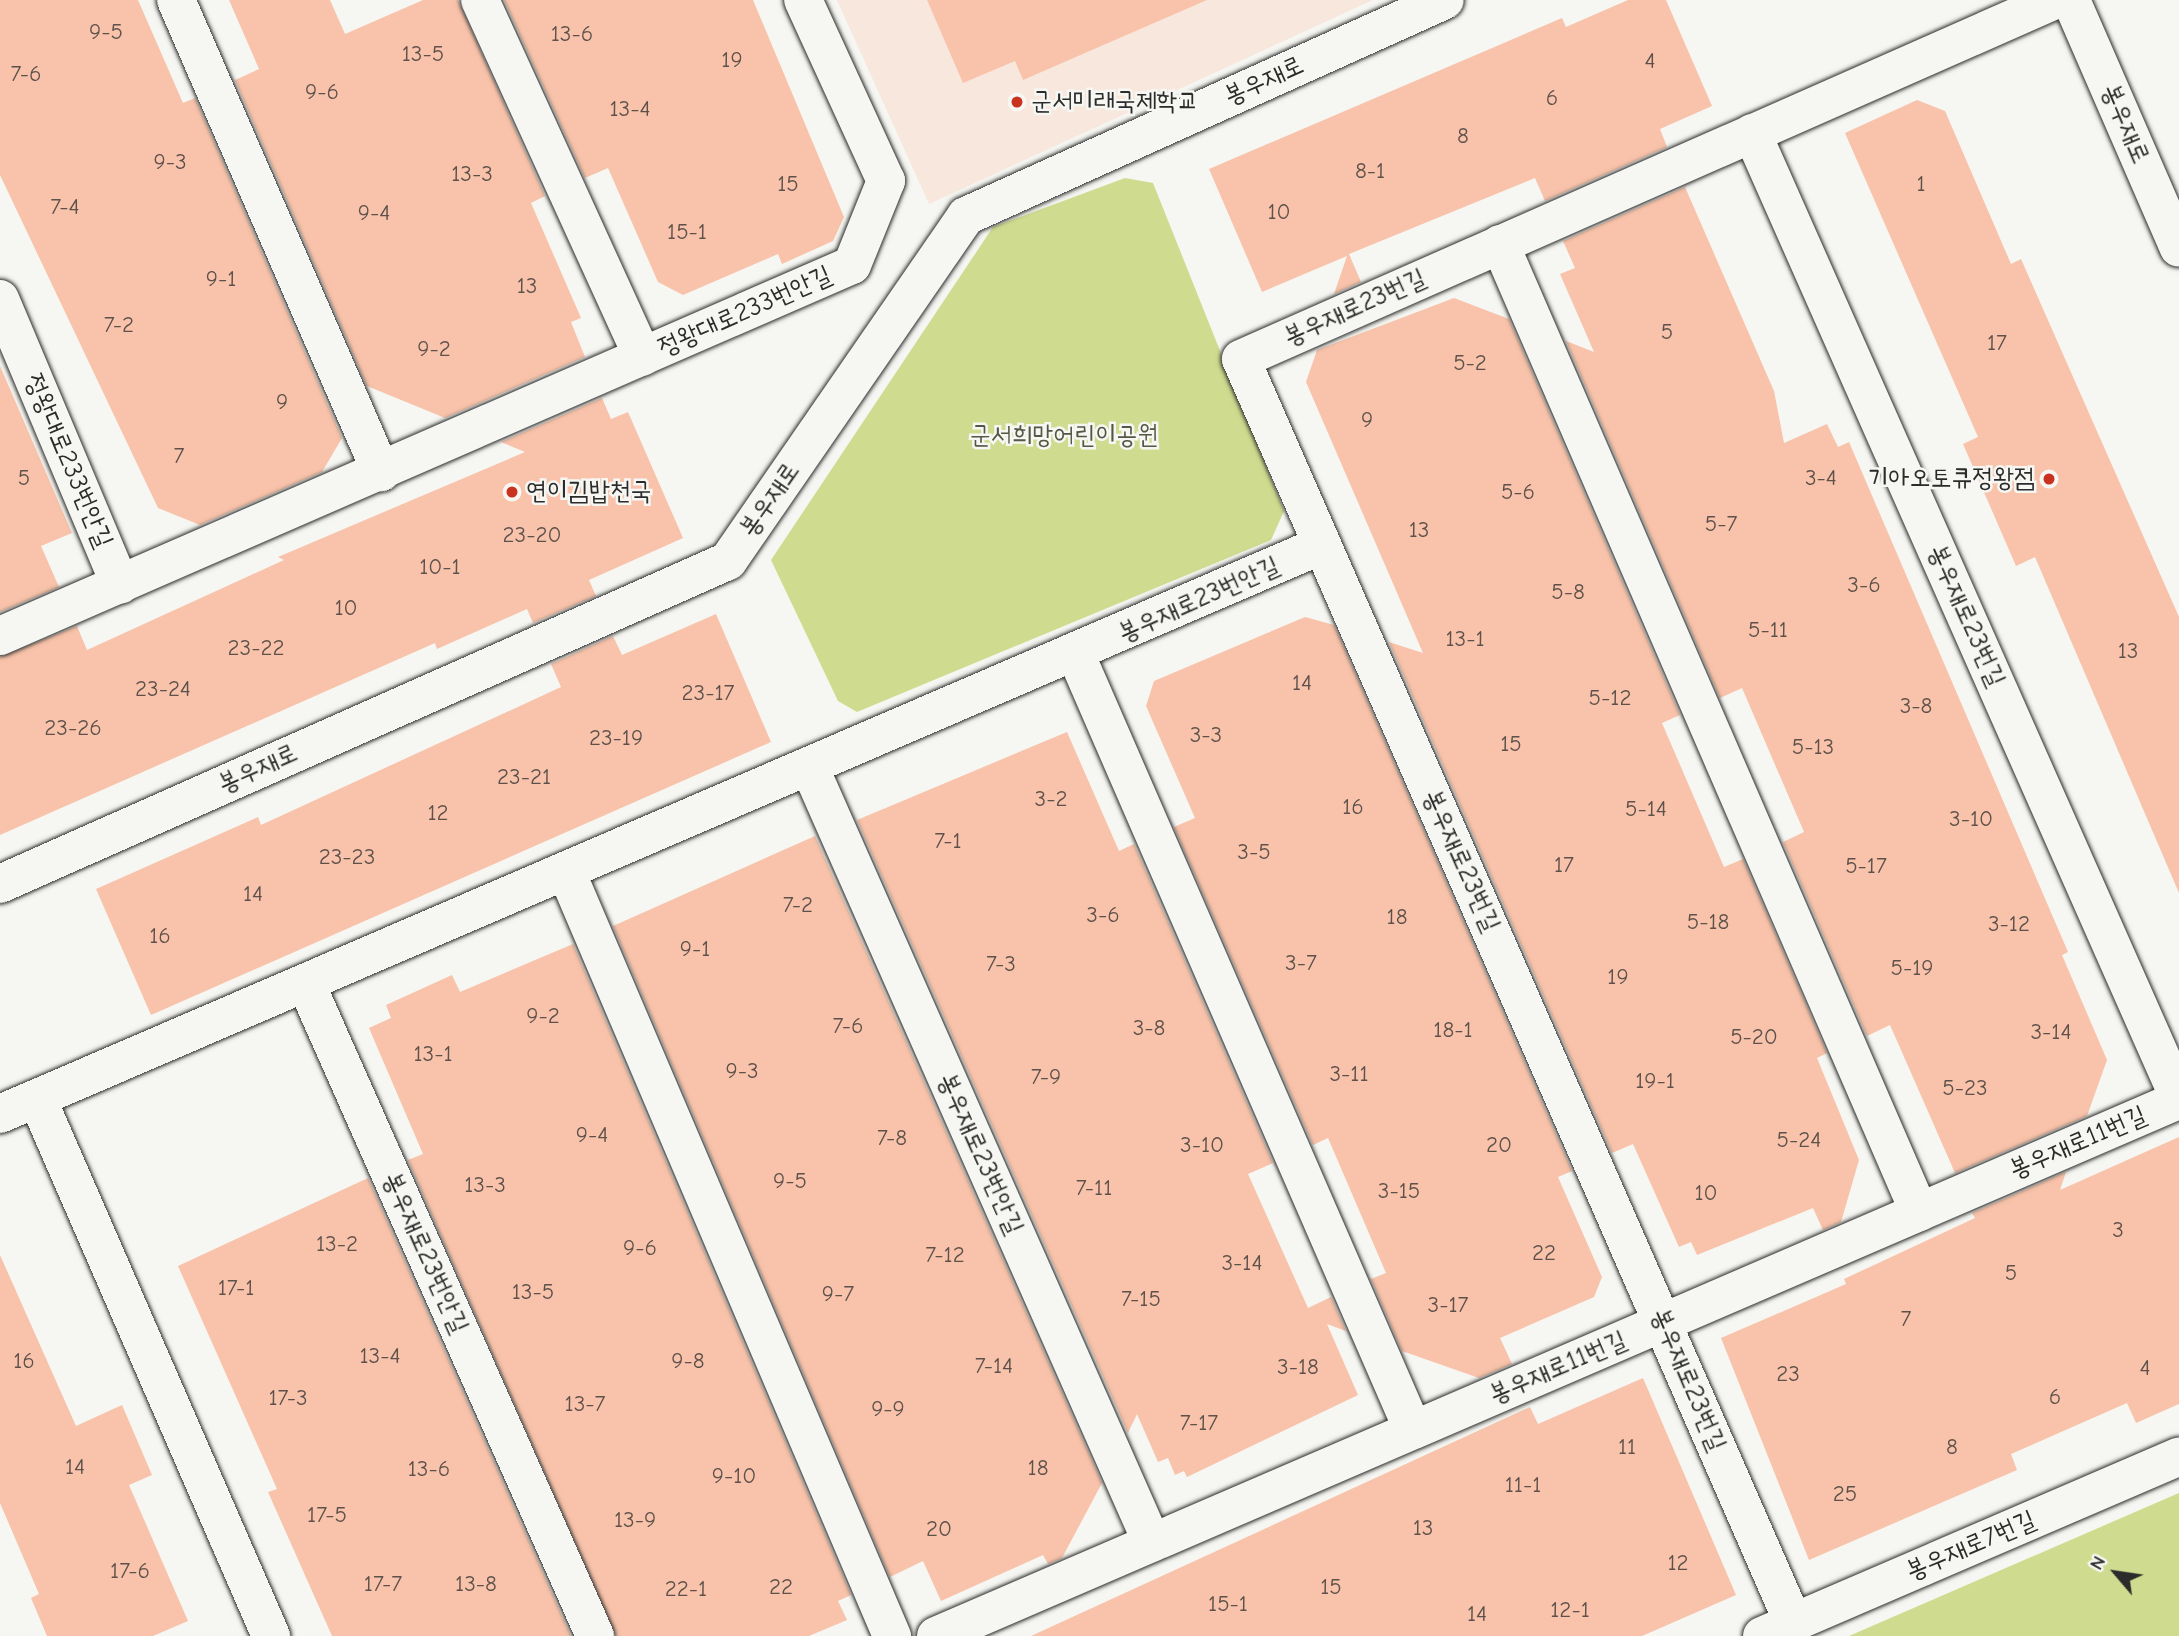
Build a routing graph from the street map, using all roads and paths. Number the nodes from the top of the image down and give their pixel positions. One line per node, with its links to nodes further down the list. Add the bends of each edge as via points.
1 (176, 0): 12 (street)
2 (480, 0): 11 (street, 정왕대로233번안길)
3 (803, 0): 11 (street, 정왕대로233번안길, via 886,181 852,265)
4 (1445, 0): 19 (street, 봉우재로, via 966,216 728,561)
5 (2055, 0): 7 (street, 봉우재로23번길)
6 (2071, 0): 9 (street, 봉우재로)
7 (1752, 133): 8 (street, 봉우재로23번길); 22 (street, 봉우재로23번길)
8 (1500, 244): 13 (street, 봉우재로23번길, via 1241,359); 24 (street)
9 (2179, 248)
10 (0, 299): 14 (street, 정왕대로233번안길)
11 (643, 357): 12 (street, 정왕대로233번안길)
12 (381, 472): 14 (street, 정왕대로233번안길)
13 (1322, 545): 16 (street, 봉우재로23번안길); 25 (street, 봉우재로23번길)
14 (120, 584): 15 (street, 정왕대로233번안길)
15 (0, 636)
16 (1076, 655): 17 (street, 봉우재로23번안길); 26 (street)
17 (808, 766): 18 (street, 봉우재로23번안길); 28 (street, 봉우재로23번안길)
18 (566, 871): 20 (street, 봉우재로23번안길); 32 (street)
19 (0, 884)
20 (307, 986): 21 (street, 봉우재로23번안길); 31 (street, 봉우재로23번안길)
21 (37, 1098): 23 (street, 봉우재로23번안길); 30 (street)
22 (2179, 1099): 24 (street, 봉우재로11번길)
23 (0, 1114)
24 (1919, 1212): 25 (street, 봉우재로11번길)
25 (1663, 1322): 26 (street, 봉우재로11번길); 29 (street, 봉우재로23번길)
26 (1413, 1430): 28 (street, 봉우재로11번길)
27 (2179, 1456): 29 (street, 봉우재로7번길)
28 (1152, 1543): 33 (street, 봉우재로11번길)
29 (1778, 1629)
30 (271, 1636)
31 (595, 1636)
32 (892, 1636)
33 (936, 1636)

